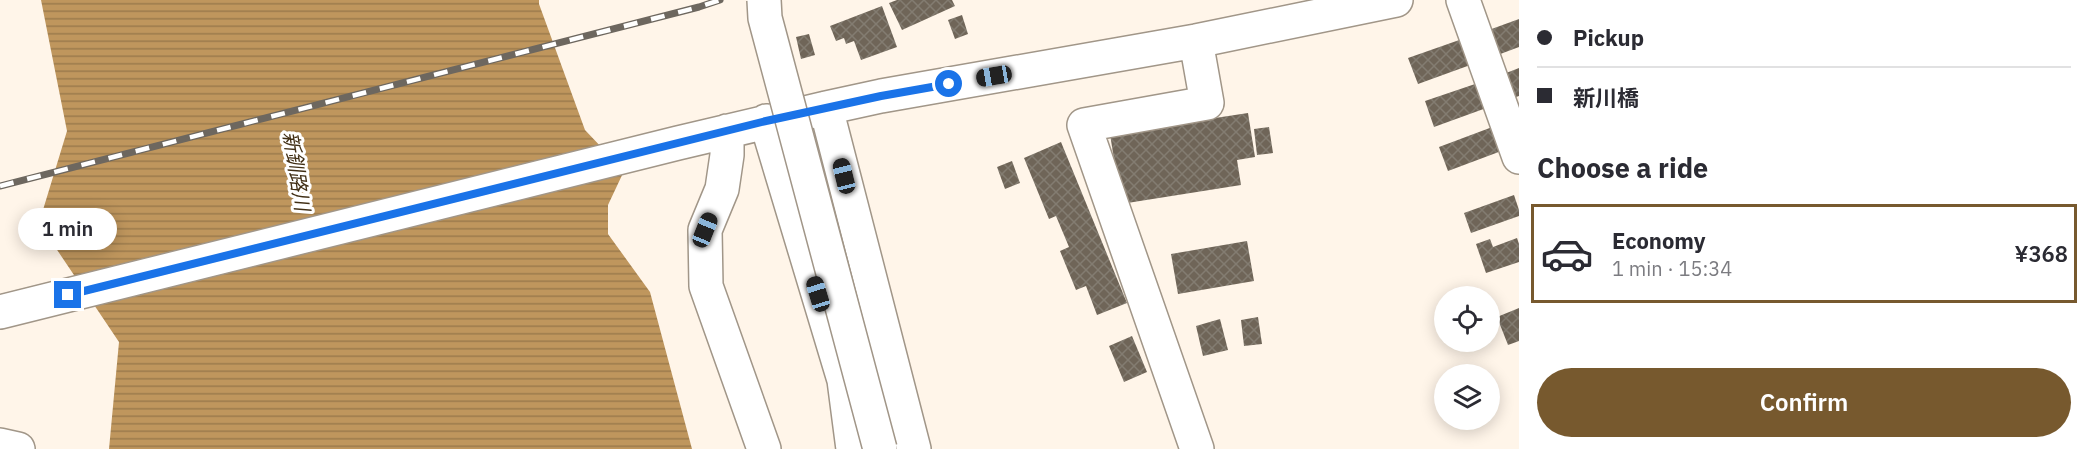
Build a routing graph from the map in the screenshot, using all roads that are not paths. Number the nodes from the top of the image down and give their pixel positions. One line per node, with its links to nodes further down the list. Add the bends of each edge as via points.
1 (764, 0): 14 (main road, bridge, via 765,18)
2 (1396, 0): 4 (main road)
3 (1463, 0): 8 (main road)
4 (1196, 41): 5 (main road); 16 (main road, via 1207,103 1084,125)
5 (826, 108): 6 (main road); 15 (main road)
6 (766, 121): 7 (main road); 13 (main road, via 844,380)
7 (727, 131): 9 (main road); 12 (main road, via 728,155 722,189 705,230 706,286)
8 (1519, 157)
9 (0, 312)
10 (0, 445): 11 (main road)
11 (18, 449)
12 (764, 449)
13 (853, 449)
14 (880, 449)
15 (914, 449)
16 (1197, 449)

